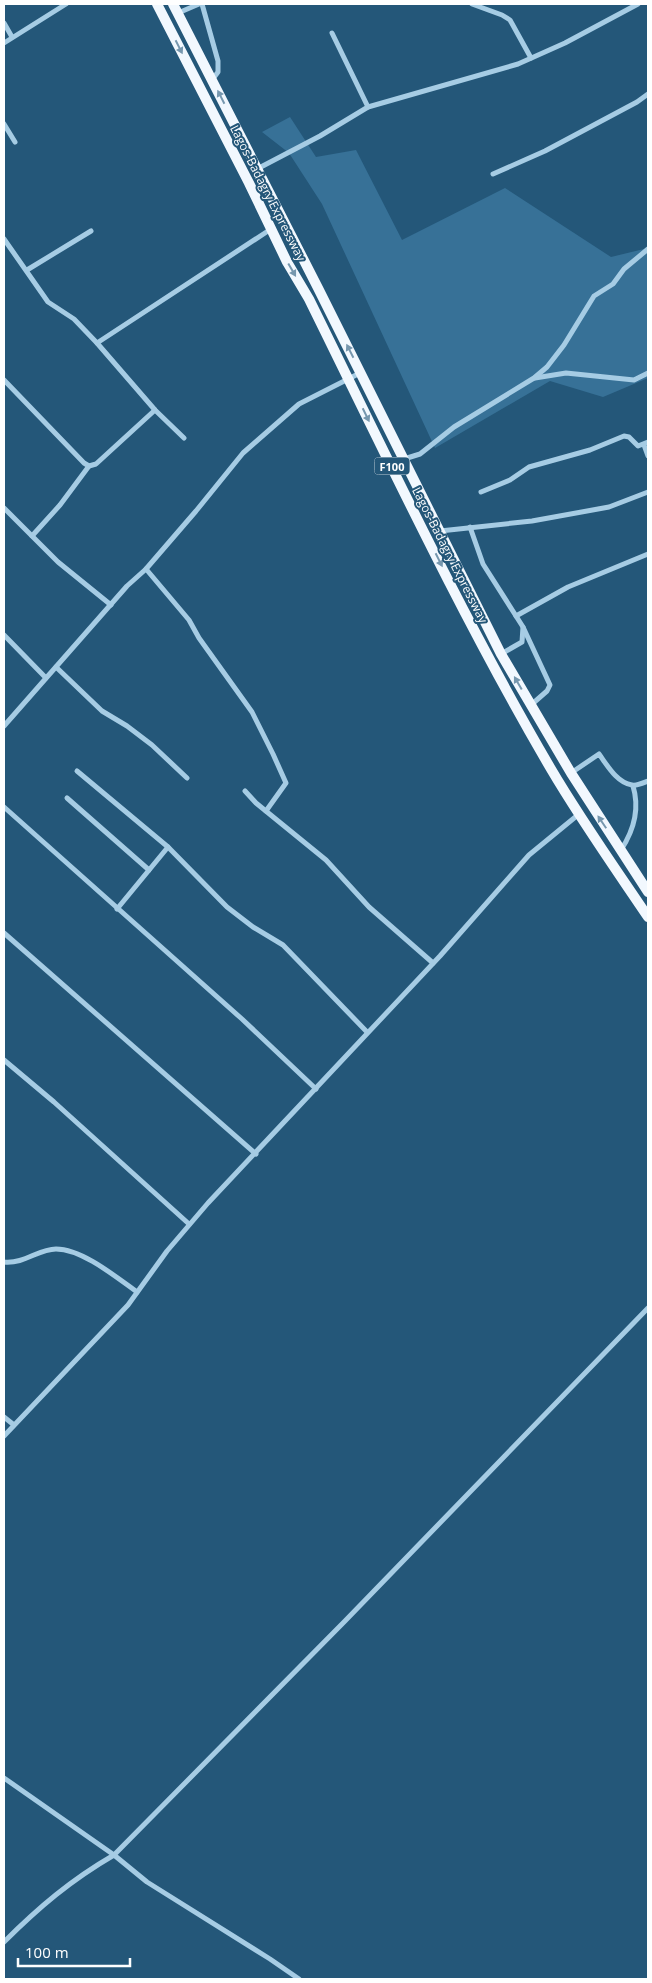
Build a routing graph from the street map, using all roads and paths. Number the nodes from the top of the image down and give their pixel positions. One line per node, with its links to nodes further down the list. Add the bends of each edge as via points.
1 (66, 4): 9 (street)
2 (157, 4): 19 (highway, Lagos-Badagry Expressway / F100, one-way to 19)
3 (201, 4): 6 (street); 12 (street, via 218,61 218,72)
4 (472, 4): 11 (street, via 510,20)
5 (638, 4): 11 (street, via 565,44)
6 (175, 8): 12 (highway, Lagos-Badagry Expressway / F100)
7 (4, 23): 9 (street)
8 (332, 33): 14 (street)
9 (12, 37): 10 (street)
10 (4, 42)
11 (531, 58): 14 (street)
12 (212, 80): 17 (highway, Lagos-Badagry Expressway / F100, one-way to 12)
13 (648, 94): 18 (street, via 545,151)
14 (368, 107): 17 (street)
15 (4, 124): 16 (street)
16 (15, 142)
17 (257, 169): 25 (highway, Lagos-Badagry Expressway / F100, one-way to 17)
18 (494, 174)
19 (271, 229): 24 (street); 28 (highway, Lagos-Badagry Expressway / F100, one-way to 28)
20 (91, 231): 23 (street)
21 (4, 239): 23 (street)
22 (648, 249): 27 (street, via 612,284 594,296 564,345)
23 (27, 270): 24 (street, via 48,302 74,319)
24 (98, 342): 30 (street)
25 (360, 372): 28 (street); 34 (highway, Lagos-Badagry Expressway / F100)
26 (648, 373): 27 (street, via 634,380 566,373)
27 (534, 378): 34 (street, via 474,413 420,454)
28 (348, 379): 43 (street, via 299,404 243,453); 62 (highway, Lagos-Badagry Expressway / F100, one-way to 62, via 475,632)
29 (4, 380): 35 (street)
30 (155, 410): 31 (street); 35 (street, via 96,464)
31 (184, 438)
32 (646, 444): 33 (street); 36 (street, via 638,446 630,436 624,436 590,450 528,468 510,480)
33 (648, 456)
34 (404, 458): 40 (highway, Lagos-Badagry Expressway / F100)
35 (89, 466): 41 (street)
36 (481, 492)
37 (648, 492): 39 (street, via 609,507 532,521)
38 (4, 508): 41 (street)
39 (470, 527): 40 (street); 45 (street, via 483,564)
40 (440, 530): 48 (highway, Lagos-Badagry Expressway / F100)
41 (32, 536): 44 (street)
42 (648, 554): 45 (street, via 568,587)
43 (146, 569): 44 (street); 61 (street, via 189,620 252,712 273,754 286,783)
44 (111, 605): 49 (street)
45 (516, 616): 46 (street)
46 (523, 627): 48 (street, via 522,642); 51 (street, via 550,685)
47 (4, 635): 50 (street)
48 (501, 654): 51 (highway, Lagos-Badagry Expressway / F100, one-way to 48)
49 (56, 667): 50 (street); 55 (street, via 102,711 152,745)
50 (46, 678): 52 (street)
51 (531, 706): 54 (highway, Lagos-Badagry Expressway / F100)
52 (4, 726)
53 (77, 771): 63 (street)
54 (571, 773): 57 (street, via 599,754 618,778); 64 (highway, Lagos-Badagry Expressway / F100, one-way to 54)
55 (187, 778)
56 (648, 782): 57 (street)
57 (633, 786): 64 (street, via 637,800 636,817)
58 (245, 791): 61 (street)
59 (67, 798): 65 (street)
60 (4, 807): 67 (street)
61 (266, 811): 70 (street, via 326,860 369,907)
62 (579, 814): 68 (highway, Lagos-Badagry Expressway / F100); 70 (street, via 529,855)
63 (168, 847): 65 (street); 71 (street, via 243,920 283,945)
64 (621, 850): 66 (highway, Lagos-Badagry Expressway / F100)
65 (149, 870): 67 (street)
66 (648, 892)
67 (117, 909): 73 (street)
68 (648, 917)
69 (4, 933): 74 (street)
70 (433, 963): 71 (street)
71 (367, 1032): 73 (street)
72 (4, 1060): 75 (street)
73 (316, 1089): 74 (street)
74 (256, 1154): 75 (street)
75 (189, 1224): 77 (street)
76 (4, 1262): 77 (street, via 19,1262 55,1249 75,1253)
77 (137, 1292): 80 (street)
78 (648, 1308): 83 (street, via 346,1621)
79 (4, 1417): 80 (street)
80 (14, 1425): 81 (street)
81 (4, 1436)
82 (4, 1778): 83 (street)
83 (114, 1855): 84 (street, via 81,1874 39,1907); 85 (street, via 147,1882)
84 (4, 1942)
85 (299, 1979)

